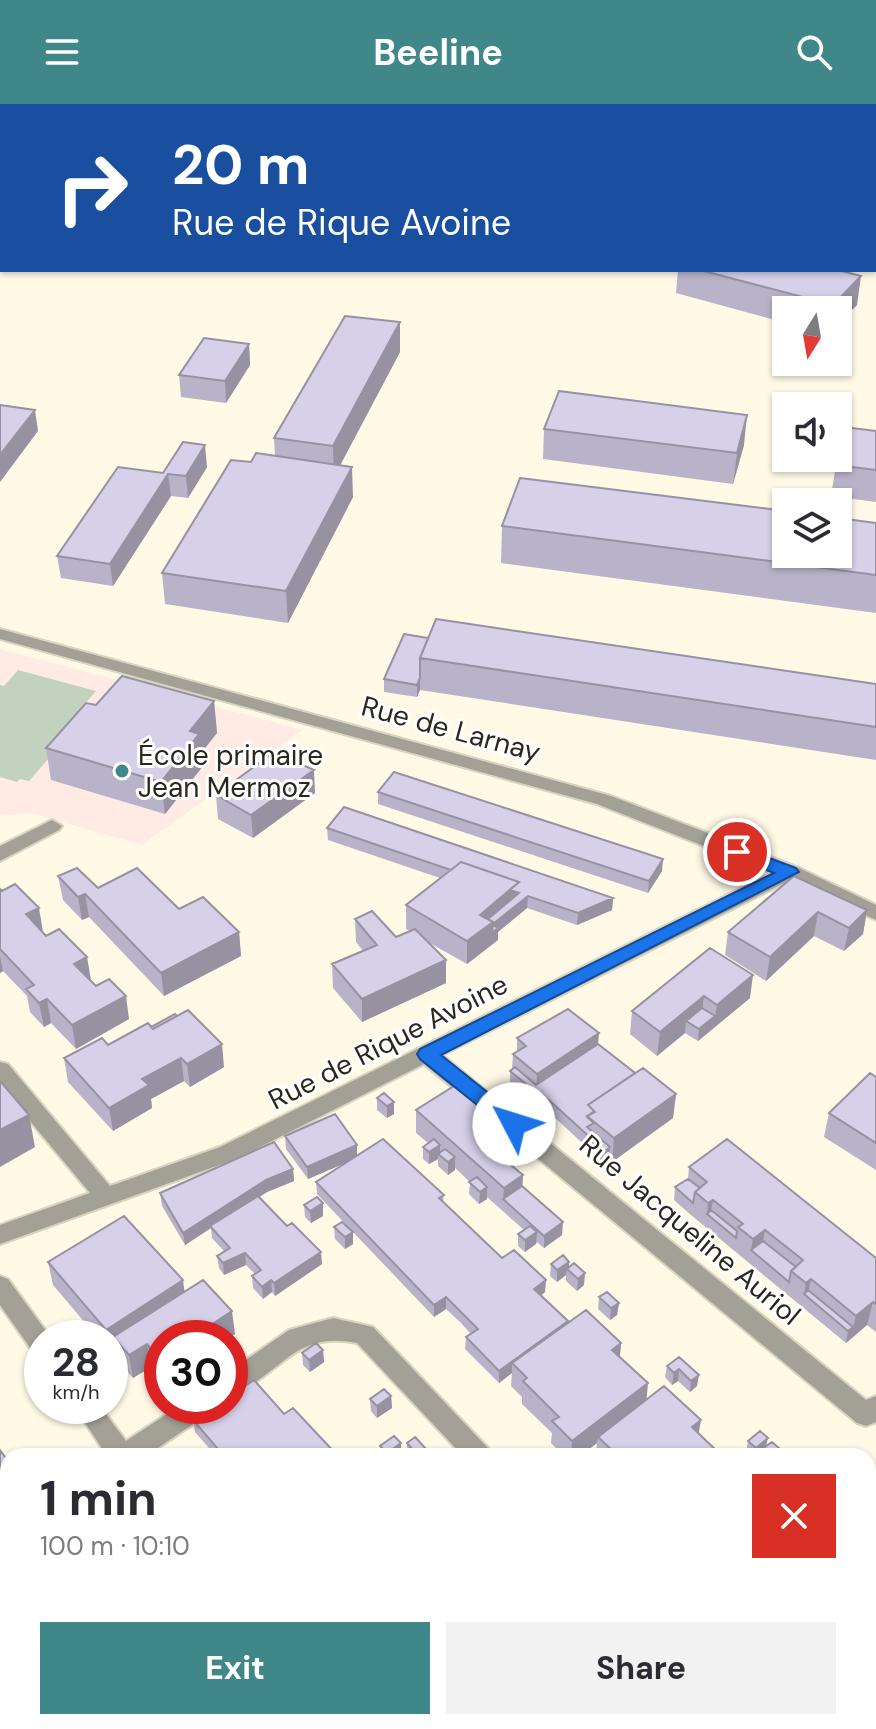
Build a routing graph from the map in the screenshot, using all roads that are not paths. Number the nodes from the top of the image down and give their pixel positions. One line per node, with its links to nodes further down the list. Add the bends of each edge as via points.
1 (0, 634): 4 (street, Rue de Larnay, via 604,800)
2 (52, 826): 3 (street)
3 (0, 854)
4 (790, 872): 5 (street, Rue de Larnay); 6 (street, Rue de Rique Avoine)
5 (876, 913)
6 (426, 1054): 8 (street, Rue de Rique Avoine, via 228,1153); 13 (street, Rue Jacqueline Auriol, via 866,1415)
7 (0, 1070): 8 (street)
8 (106, 1197): 9 (street, Rue de Rique Avoine)
9 (0, 1235)
10 (0, 1286): 11 (street)
11 (24, 1320)
12 (248, 1372): 18 (street, via 298,1337 333,1328 364,1334)
13 (876, 1407)
14 (99, 1424): 16 (street)
15 (172, 1424): 17 (street)
16 (117, 1448)
17 (135, 1448)
18 (471, 1448)

